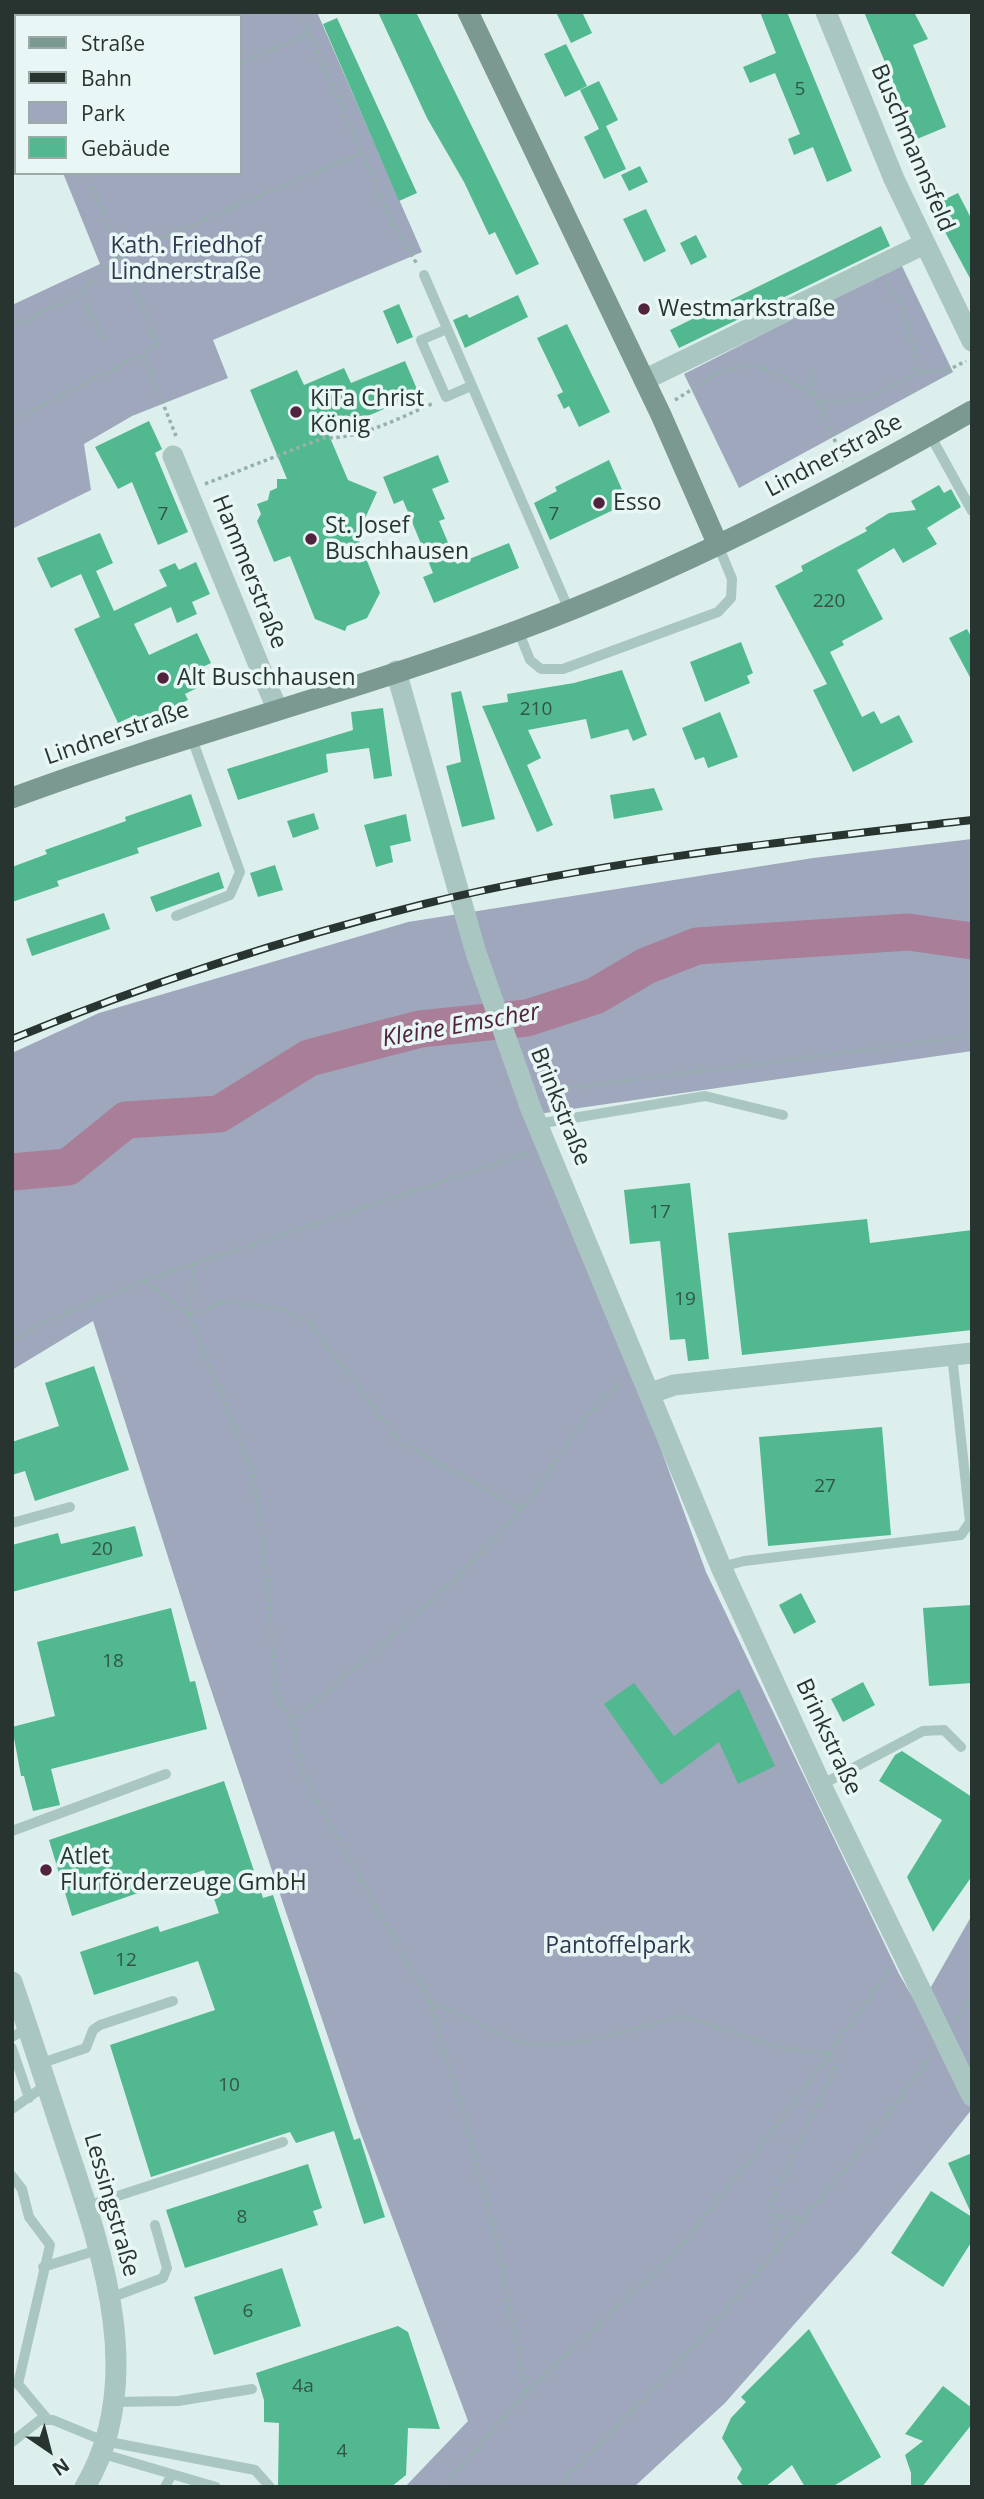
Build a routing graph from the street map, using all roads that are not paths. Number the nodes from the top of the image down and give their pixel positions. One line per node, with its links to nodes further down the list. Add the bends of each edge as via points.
1 (468, 12): 7 (street)
2 (826, 12): 3 (street, Buschmannsfeld)
3 (924, 244): 6 (street, Buschmannsfeld); 7 (street)
4 (424, 275): 5 (lane)
5 (446, 329): 8 (lane); 8 (lane, via 421,340 446,397)
6 (972, 341)
7 (644, 380): 13 (street)
8 (471, 386): 14 (lane)
9 (972, 411): 10 (street, Lindnerstraße)
10 (930, 435): 12 (lane); 13 (street, Lindnerstraße)
11 (173, 456): 17 (street, Hammerstraße)
12 (972, 511)
13 (718, 545): 14 (street, Lindnerstraße); 15 (lane, via 732,579 731,598 718,612 563,669 541,670 530,660)
14 (569, 610): 15 (street, Lindnerstraße)
15 (518, 630): 16 (street, Lindnerstraße)
16 (396, 671): 17 (street, Lindnerstraße); 22 (street, Brinkstraße, via 475,953)
17 (277, 709): 18 (street, Lindnerstraße)
18 (191, 736): 19 (street, Lindnerstraße); 20 (lane, via 240,872 230,895)
19 (12, 798)
20 (176, 916)
21 (783, 1115): 22 (lane, via 705,1096)
22 (537, 1124): 24 (street, Brinkstraße)
23 (962, 1354): 24 (street, via 674,1385); 27 (lane, via 970,1522 961,1535)
24 (650, 1393): 27 (street, Brinkstraße)
25 (70, 1507): 26 (lane)
26 (12, 1523)
27 (721, 1567): 30 (street, Brinkstraße)
28 (961, 1747): 30 (lane, via 944,1730 923,1731)
29 (166, 1774): 31 (lane)
30 (821, 1785): 38 (street, Brinkstraße)
31 (12, 1830)
32 (12, 1982): 34 (street, Lessingstraße)
33 (173, 2001): 36 (lane, via 100,2025 86,2048)
34 (20, 2033): 36 (street, Lessingstraße)
35 (12, 2048): 39 (lane)
36 (39, 2064): 37 (street, Lessingstraße)
37 (47, 2085): 39 (lane); 43 (street, Lessingstraße)
38 (972, 2096)
39 (29, 2098): 40 (lane)
40 (12, 2109)
41 (283, 2142): 43 (lane)
42 (12, 2176): 46 (lane, via 22,2189 29,2217 50,2245)
43 (87, 2206): 45 (street, Lessingstraße)
44 (155, 2225): 47 (lane, via 167,2268 163,2278)
45 (101, 2249): 46 (lane); 47 (street, Lessingstraße)
46 (43, 2267): 50 (lane, via 18,2384)
47 (110, 2298): 49 (street, Lessingstraße, via 114,2317)
48 (252, 2389): 49 (lane, via 178,2401)
49 (112, 2402): 52 (street, Lessingstraße)
50 (48, 2420): 51 (lane, via 40,2420); 52 (lane, via 65,2423)
51 (12, 2442)
52 (102, 2447): 53 (lane); 54 (street, Lessingstraße); 57 (lane, via 255,2470)
53 (172, 2474): 55 (lane); 56 (lane)
54 (85, 2487)
55 (165, 2487)
56 (216, 2487)
57 (270, 2487)

